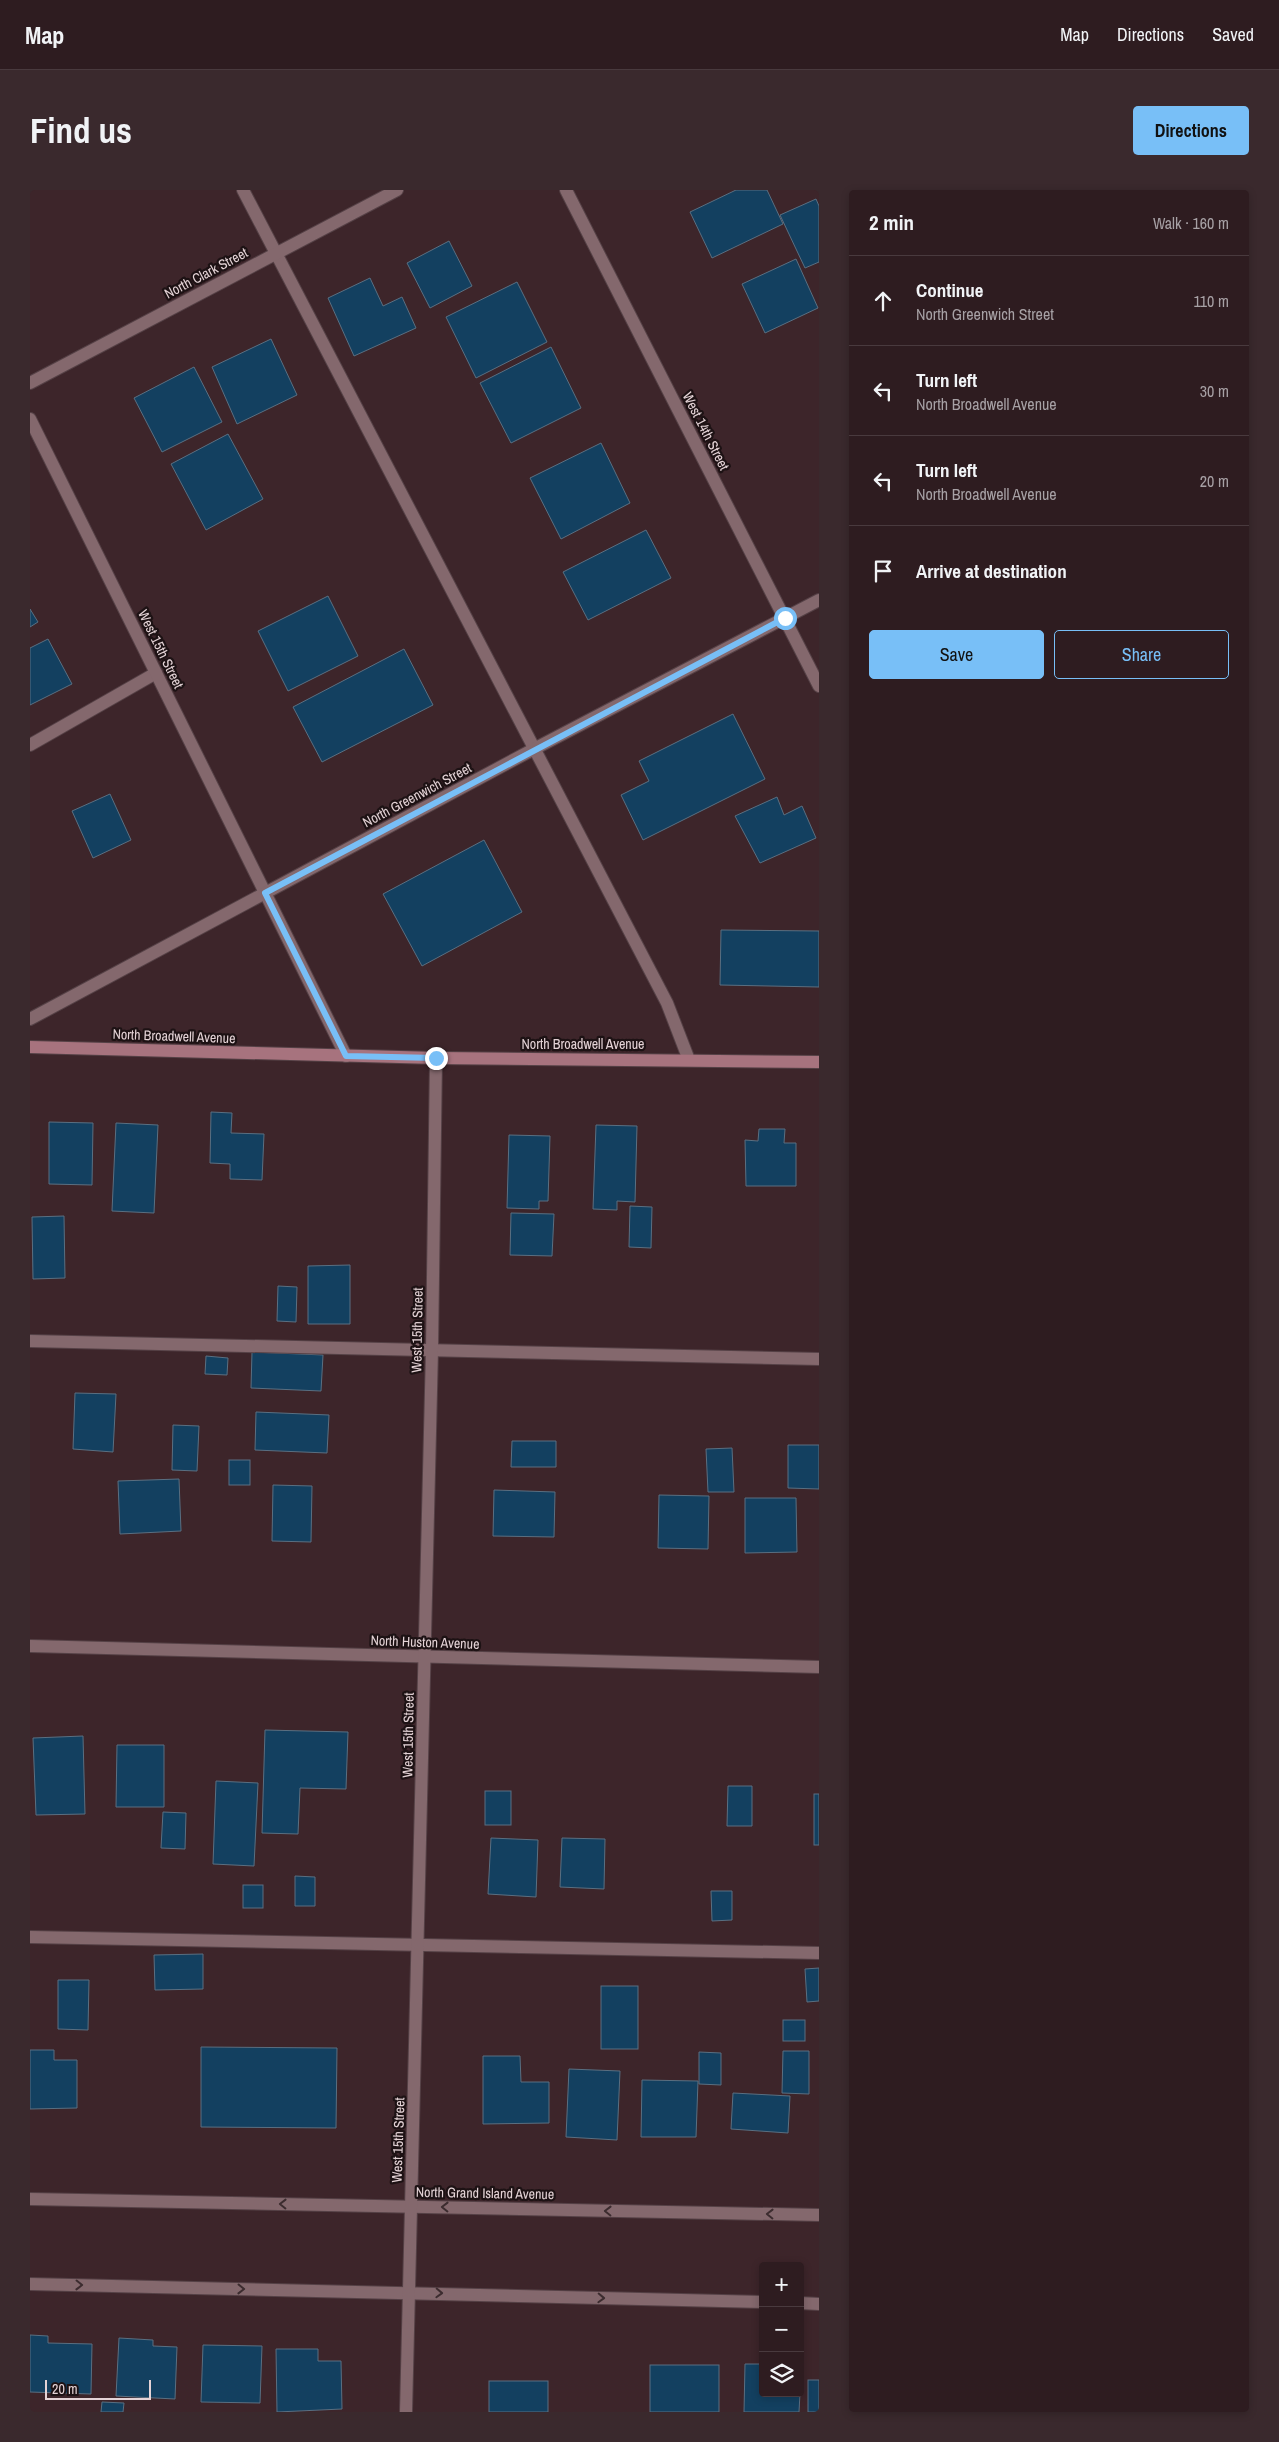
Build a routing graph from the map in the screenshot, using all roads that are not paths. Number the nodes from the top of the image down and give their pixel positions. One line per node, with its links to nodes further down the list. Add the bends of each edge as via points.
1 (243, 190): 4 (street)
2 (397, 190): 4 (street, North Clark Street)
3 (566, 190): 8 (street, West 14th Street)
4 (276, 252): 5 (street, North Clark Street); 12 (street)
5 (30, 384)
6 (30, 419): 9 (street, West 15th Street)
7 (819, 600): 8 (street, North Greenwich Street)
8 (785, 618): 10 (street, West 14th Street); 12 (street, North Greenwich Street)
9 (156, 673): 11 (street); 13 (street, West 15th Street)
10 (819, 686)
11 (30, 745)
12 (534, 749): 13 (street, North Greenwich Street); 18 (street, via 667,1003)
13 (265, 893): 14 (street, North Greenwich Street); 16 (street)
14 (30, 1019)
15 (30, 1047): 16 (main road, North Broadwell Avenue)
16 (346, 1056): 17 (main road, North Broadwell Avenue)
17 (436, 1058): 18 (main road, North Broadwell Avenue); 21 (street, West 15th Street)
18 (689, 1060): 19 (main road, North Broadwell Avenue)
19 (819, 1062)
20 (30, 1341): 21 (street)
21 (432, 1350): 22 (street); 24 (street, West 15th Street)
22 (819, 1359)
23 (30, 1646): 24 (street, North Huston Avenue)
24 (424, 1657): 25 (street, North Huston Avenue); 27 (street, West 15th Street)
25 (819, 1667)
26 (30, 1937): 27 (street)
27 (418, 1945): 28 (street); 30 (street, West 15th Street)
28 (819, 1952)
29 (30, 2199): 30 (street, North Grand Island Avenue, one-way to 29)
30 (411, 2206): 31 (street, North Grand Island Avenue, one-way to 30); 33 (street, West 15th Street)
31 (819, 2215)
32 (30, 2284): 33 (street, one-way to 33)
33 (409, 2292): 34 (street, one-way to 34); 37 (street, West 15th Street)
34 (759, 2302)
35 (804, 2303): 36 (street)
36 (819, 2304)
37 (406, 2412)

